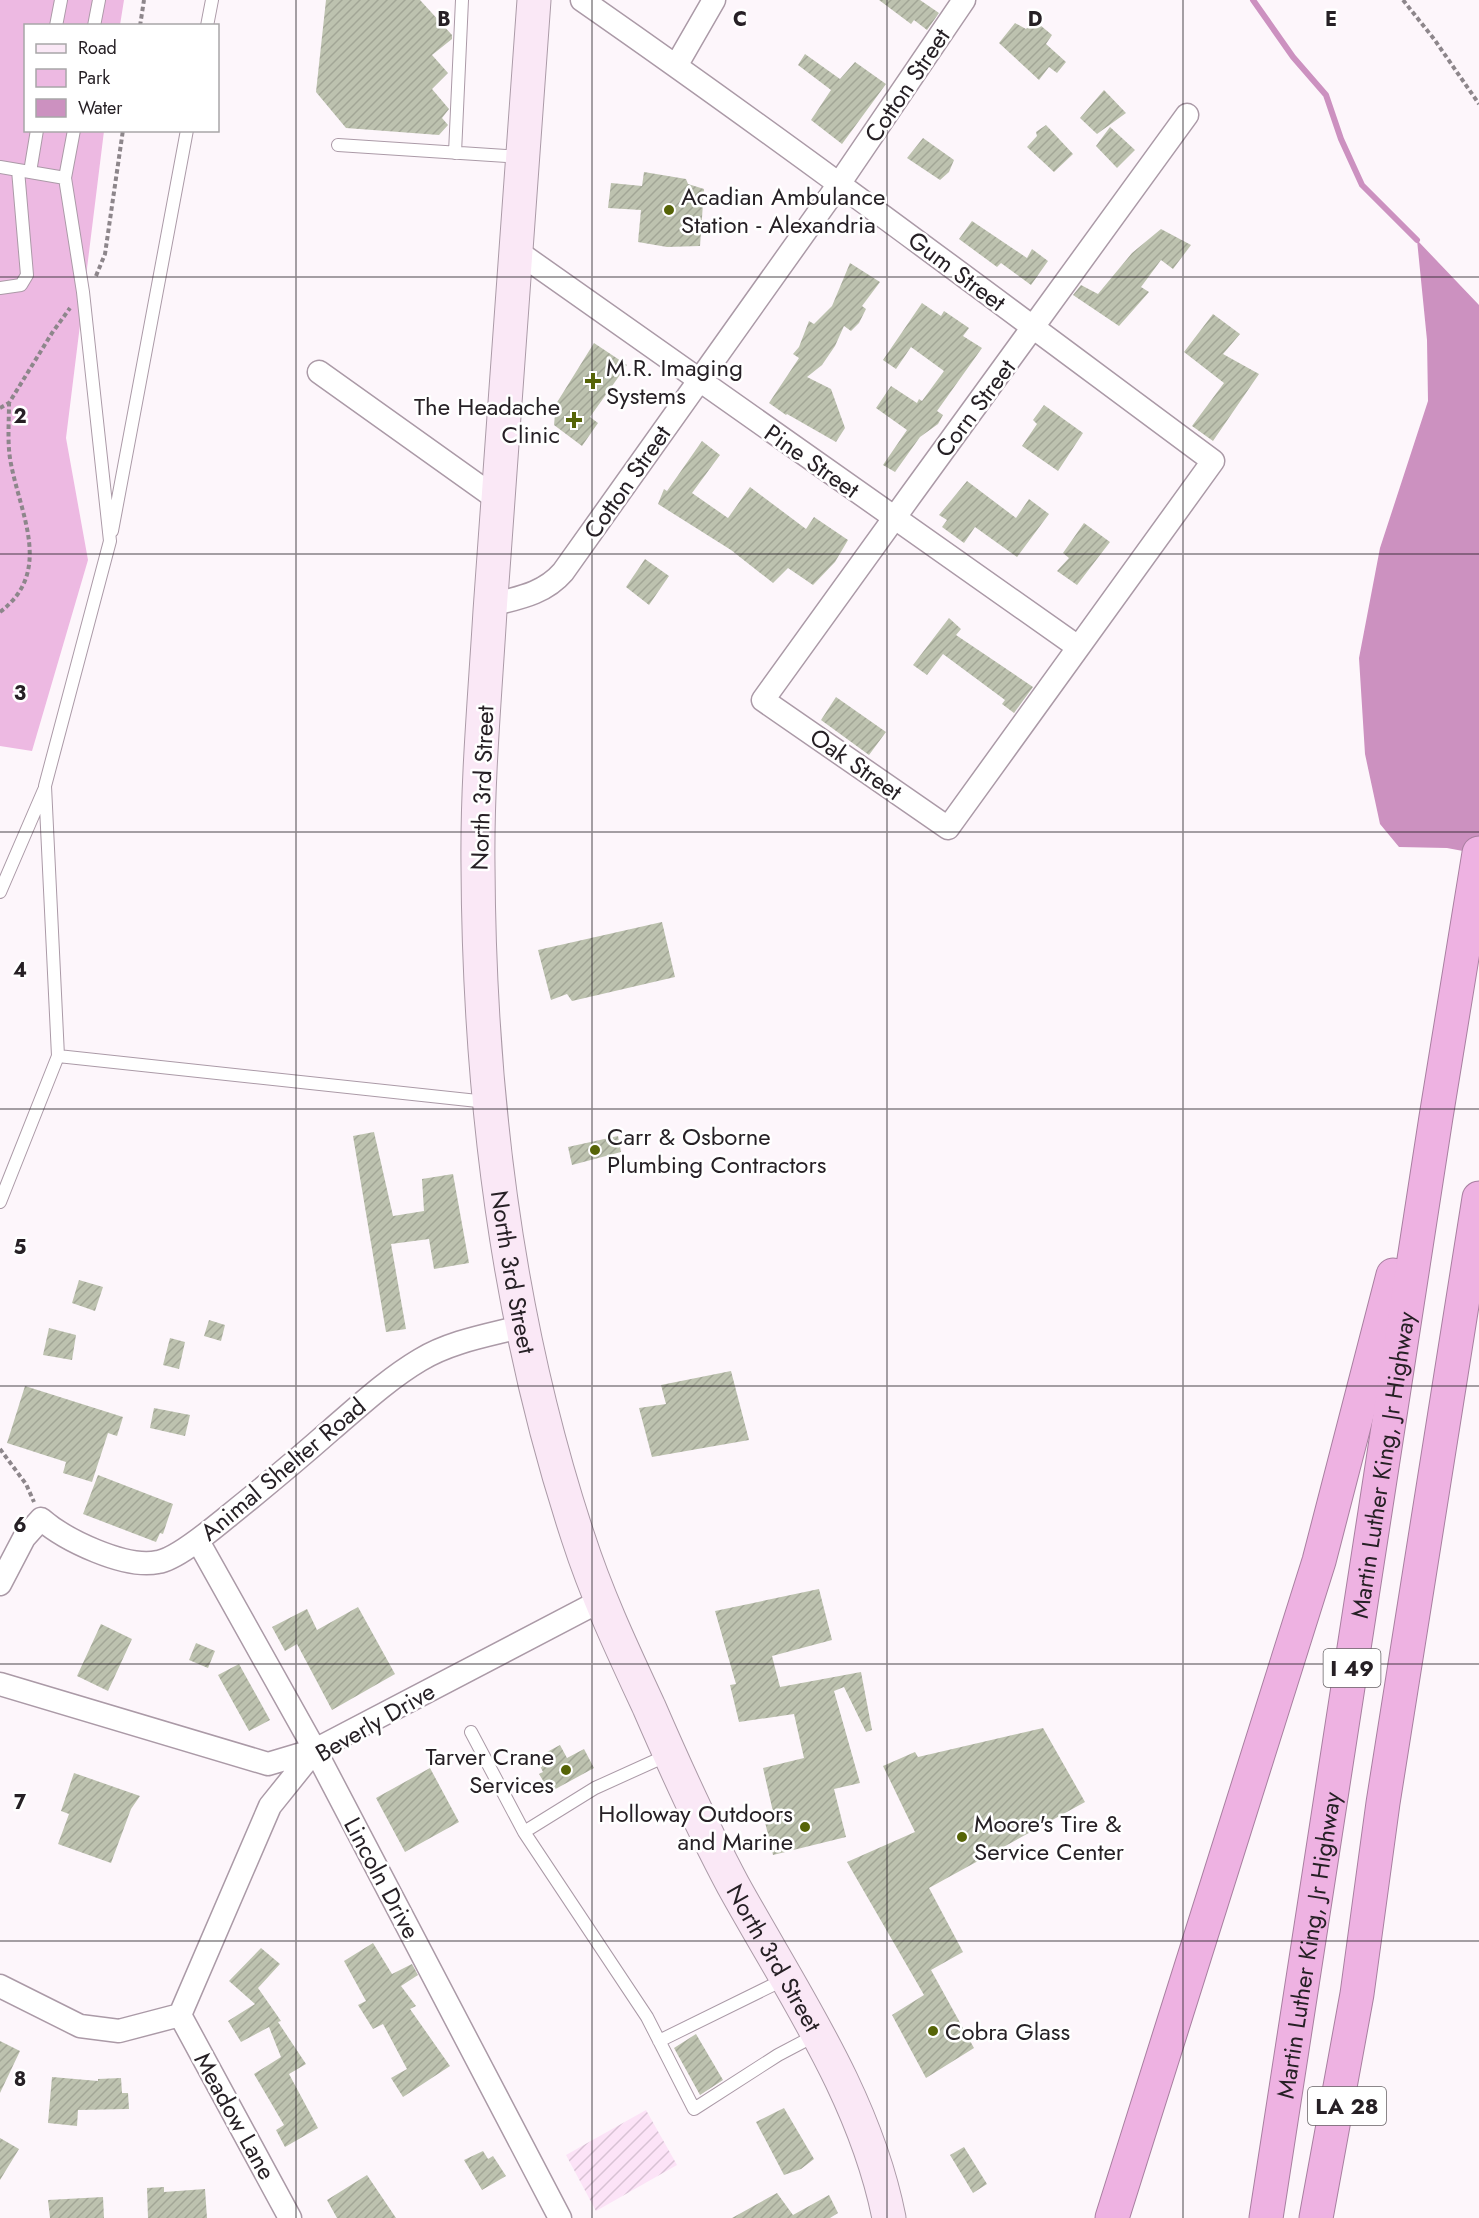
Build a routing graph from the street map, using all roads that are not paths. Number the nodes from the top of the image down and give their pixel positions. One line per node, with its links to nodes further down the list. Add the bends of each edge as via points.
1 (61, 0): 9 (lane)
2 (99, 0): 10 (lane)
3 (212, 0): 11 (lane)
4 (462, 0): 18 (lane)
5 (534, 0): 19 (main road, North 3rd Street)
6 (582, 0): 12 (street, Gum Street)
7 (714, 0): 12 (street)
8 (964, 0): 23 (street, Cotton Street)
9 (56, 24)
10 (94, 24)
11 (207, 24)
12 (676, 66): 23 (street, Gum Street)
13 (1187, 115): 26 (street, Corn Street)
14 (36, 132): 21 (lane)
15 (74, 132): 22 (lane)
16 (187, 132): 31 (lane)
17 (338, 145): 18 (lane)
18 (455, 153): 19 (lane)
19 (524, 157): 24 (main road, North 3rd Street)
20 (0, 167): 21 (lane)
21 (24, 171): 22 (lane); 25 (lane, via 27,275 21,285)
22 (64, 178): 31 (lane, via 82,292)
23 (839, 184): 26 (street, Gum Street); 28 (street, Cotton Street)
24 (518, 252): 28 (street, Pine Street); 29 (main road, North 3rd Street)
25 (0, 288)
26 (1034, 328): 30 (street, Corn Street); 33 (street, Gum Street, via 1213,462)
27 (319, 372): 29 (street)
28 (700, 381): 30 (street, Pine Street); 32 (street, Cotton Street, via 553,584 533,594)
29 (497, 499): 32 (main road, North 3rd Street)
30 (893, 518): 33 (street, Pine Street); 34 (street, Corn Street)
31 (110, 541): 35 (lane)
32 (491, 605): 39 (main road, North 3rd Street, via 477,861 483,1023)
33 (1078, 647): 34 (street, Oak Street, via 948,828)
34 (763, 700)
35 (45, 786): 37 (lane); 38 (lane)
36 (1479, 853): 40 (highway, Martin Luther King, Jr Highway / I 49)
37 (0, 892)
38 (58, 1056): 39 (lane); 42 (lane)
39 (491, 1103): 43 (main road, North 3rd Street, via 500,1187)
40 (1436, 1117): 61 (highway, via 1319,1561); 62 (highway, Martin Luther King, Jr Highway / I 49)
41 (1479, 1198): 54 (highway, I 49, via 1383,1803)
42 (0, 1202)
43 (524, 1326): 44 (street, Animal Shelter Road, via 421,1359 375,1392); 46 (main road, North 3rd Street, via 549,1439)
44 (198, 1541): 45 (street, Animal Shelter Road, via 158,1563 124,1559 58,1534 41,1519 24,1538); 49 (street, Lincoln Drive)
45 (0, 1584)
46 (600, 1601): 49 (street, Beverly Drive); 50 (main road, North 3rd Street)
47 (0, 1684): 49 (street, via 268,1764)
48 (471, 1732): 51 (lane)
49 (315, 1750): 55 (street, Beverly Drive, via 270,1806); 59 (street, Lincoln Drive)
50 (670, 1754): 51 (lane, via 594,1788); 52 (main road, North 3rd Street, via 730,1879)
51 (524, 1832): 57 (lane)
52 (786, 1978): 56 (main road, North 3rd Street); 57 (lane)
53 (0, 1986): 55 (street, via 80,2026 119,2031)
54 (1357, 1995): 63 (highway, I 49); 64 (highway, LA 28)
55 (180, 2015): 58 (street, Meadow Lane)
56 (817, 2034): 57 (lane, via 694,2109); 60 (main road, North 3rd Street, via 858,2114)
57 (659, 2041)
58 (290, 2218)
59 (560, 2218)
60 (889, 2218)
61 (1112, 2218)
62 (1266, 2218)
63 (1316, 2218)
64 (1338, 2218)

